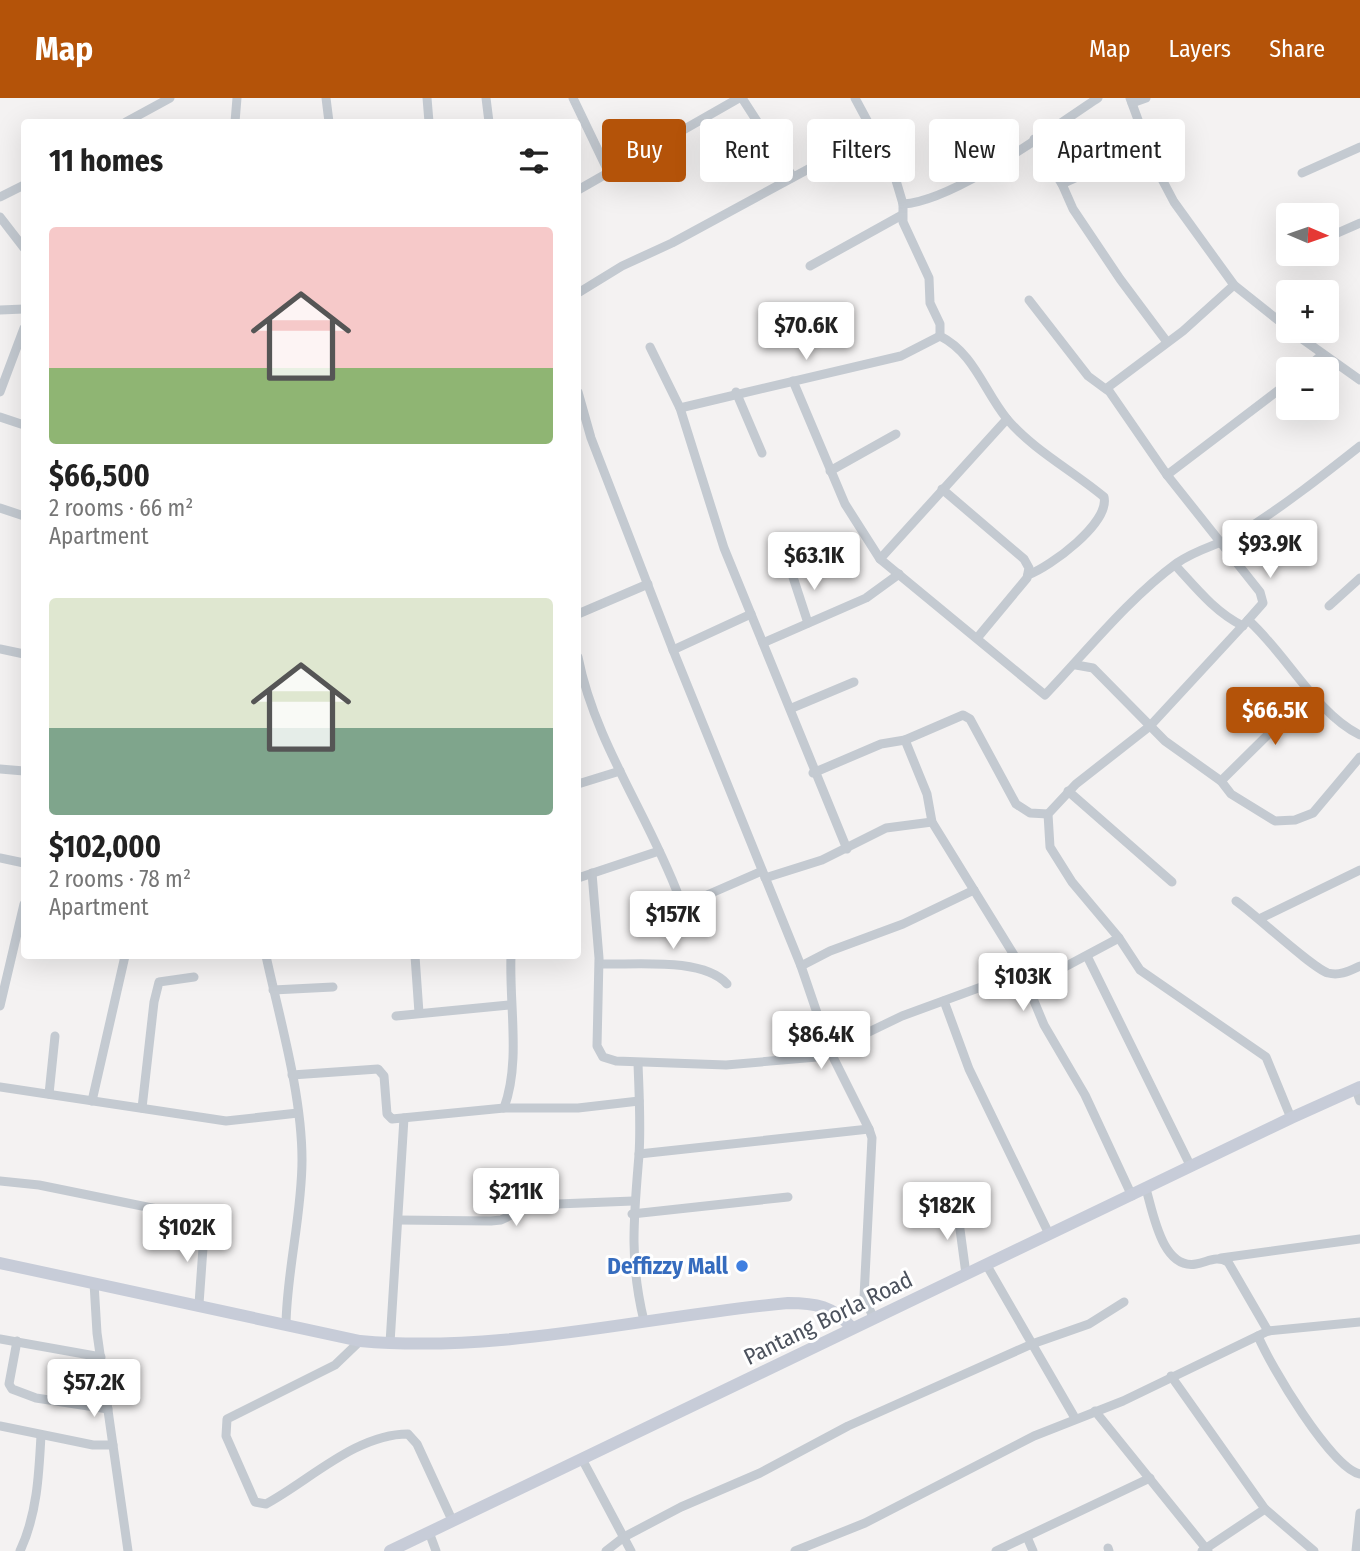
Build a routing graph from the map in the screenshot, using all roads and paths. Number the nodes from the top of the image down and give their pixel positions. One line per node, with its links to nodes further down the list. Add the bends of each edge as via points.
1 (170, 98): 12 (street)
2 (237, 98): 13 (street)
3 (326, 98): 14 (street)
4 (427, 98): 15 (street)
5 (486, 98): 16 (street)
6 (573, 98): 24 (street)
7 (741, 98): 17 (street); 21 (street)
8 (855, 98): 18 (street)
9 (1098, 98): 19 (street)
10 (1146, 98): 11 (street)
11 (1131, 100): 20 (street)
12 (132, 119)
13 (235, 119)
14 (329, 119)
15 (429, 119)
16 (489, 119)
17 (755, 119)
18 (865, 119)
19 (1065, 119)
20 (1137, 119)
21 (686, 128)
22 (1033, 140): 37 (street, via 929,200)
23 (1360, 147): 26 (street)
24 (602, 158)
25 (807, 170): 28 (street)
26 (1301, 173)
27 (602, 175): 35 (street)
28 (793, 177)
29 (784, 182): 44 (street)
30 (895, 182): 37 (street)
31 (1066, 182): 33 (street)
32 (1162, 182): 43 (street)
33 (1062, 184): 51 (street, via 1073,209)
34 (21, 186): 36 (street)
35 (581, 188)
36 (0, 197)
37 (902, 210): 42 (street); 50 (street, via 906,231 929,278 930,303)
38 (0, 217): 41 (street)
39 (1360, 223): 40 (street)
40 (1339, 232)
41 (21, 244)
42 (810, 266)
43 (1234, 285): 48 (street); 51 (street)
44 (581, 291)
45 (1029, 300): 58 (street, via 1088,376)
46 (21, 309): 47 (street)
47 (0, 310)
48 (1276, 318)
49 (21, 336): 59 (street)
50 (940, 336): 57 (street, via 901,356); 65 (street, via 956,344)
51 (1167, 342): 58 (street)
52 (1307, 343): 54 (street)
53 (650, 346): 63 (street)
54 (1322, 355): 55 (street); 56 (street)
55 (1320, 357)
56 (1360, 380)
57 (793, 381): 60 (street); 70 (street)
58 (1107, 390): 71 (street)
59 (0, 392)
60 (736, 392): 63 (street); 69 (street)
61 (1276, 392): 71 (street)
62 (581, 403): 82 (street)
63 (680, 408): 85 (street, via 724,548)
64 (0, 417): 66 (street)
65 (1007, 419): 72 (street); 80 (street, via 1105,502 1092,527 1045,568)
66 (21, 424)
67 (896, 434): 70 (street)
68 (1360, 446): 75 (street, via 1300,494)
69 (762, 453)
70 (830, 471): 76 (street, via 860,533)
71 (1167, 475): 75 (street)
72 (942, 489): 76 (street); 80 (street, via 1024,559)
73 (0, 508): 74 (street)
74 (21, 515)
75 (1223, 542): 77 (street, via 1195,551); 87 (street, via 1262,598 1260,608)
76 (880, 559): 79 (street)
77 (1175, 565): 87 (street, via 1228,618); 93 (street, via 1106,629)
78 (790, 571): 86 (street)
79 (899, 574): 86 (street, via 873,594); 88 (street)
80 (1028, 575): 88 (street)
81 (1360, 578): 83 (street)
82 (648, 584): 84 (street); 91 (street)
83 (1329, 606)
84 (581, 613)
85 (751, 614): 89 (street); 91 (street)
86 (808, 623): 89 (street)
87 (1245, 623): 96 (street, via 1265,636); 98 (street)
88 (978, 637): 93 (street, via 1045,695)
89 (764, 643): 97 (street)
90 (0, 649): 92 (street)
91 (673, 650): 117 (street)
92 (21, 653)
93 (1076, 665): 98 (street, via 1093,667)
94 (581, 672): 104 (street)
95 (854, 682): 97 (street)
96 (1310, 693): 99 (street); 106 (street)
97 (792, 708): 105 (street)
98 (1150, 726): 106 (street); 108 (street)
99 (1360, 735)
100 (905, 740): 105 (street, via 881,744); 109 (street, via 963,715 970,719 1016,804 1030,813); 110 (street, via 927,794)
101 (1360, 757): 106 (street, via 1313,813 1295,820 1275,821 1259,813 1231,794)
102 (0, 769): 103 (street)
103 (21, 771)
104 (620, 771): 107 (street); 112 (street)
105 (813, 773): 111 (street)
106 (1221, 781)
107 (581, 783)
108 (1068, 791): 109 (street); 119 (street)
109 (1048, 814): 124 (street, via 1050,847 1072,882)
110 (932, 822): 111 (street, via 886,828); 120 (street)
111 (847, 849): 117 (street)
112 (659, 851): 116 (street); 117 (street, via 684,901)
113 (0, 858): 114 (street)
114 (21, 862)
115 (1360, 870): 123 (street)
116 (592, 873): 118 (street); 130 (street)
117 (763, 874): 132 (street)
118 (581, 877)
119 (1172, 882)
120 (974, 890): 132 (street); 133 (street)
121 (1236, 901): 123 (street)
122 (21, 917): 141 (street)
123 (1261, 918): 131 (street, via 1321,970 1338,974)
124 (1119, 938): 125 (street); 157 (street, via 1140,970 1266,1057)
125 (1087, 956): 136 (street); 160 (street)
126 (124, 959): 151 (street)
127 (268, 959): 138 (street)
128 (415, 959): 142 (street)
129 (511, 959): 140 (street)
130 (600, 964): 135 (street, via 706,970); 146 (street, via 597,1046 603,1057)
131 (1360, 966)
132 (801, 967): 145 (street)
133 (1022, 972): 136 (street); 139 (street)
134 (194, 977): 153 (street, via 159,982)
135 (727, 984)
136 (1029, 986): 163 (street, via 1044,1025 1085,1095)
137 (333, 987): 138 (street)
138 (273, 990): 147 (street)
139 (944, 1001): 145 (street, via 855,1036); 169 (street, via 975,1081)
140 (509, 1005): 142 (street); 154 (street, via 513,1075)
141 (0, 1006)
142 (419, 1013): 143 (street)
143 (396, 1016)
144 (55, 1036): 150 (street)
145 (830, 1051): 146 (street, via 817,1057 726,1065); 158 (street)
146 (638, 1063): 152 (street)
147 (292, 1075): 155 (street); 156 (street, via 378,1069 384,1076 389,1118)
148 (0, 1087): 150 (street)
149 (1359, 1093): 157 (street, Pantang Borla Road)
150 (49, 1094): 151 (street)
151 (92, 1101): 153 (street)
152 (639, 1101): 154 (street, via 578,1108); 159 (street)
153 (142, 1108): 155 (street, via 226,1121)
154 (504, 1108): 156 (street)
155 (299, 1112): 181 (street, via 300,1195 286,1286)
156 (404, 1118): 168 (street)
157 (1291, 1118): 160 (street, Pantang Borla Road)
158 (869, 1129): 159 (street); 178 (street, via 864,1297)
159 (639, 1154): 165 (street)
160 (1192, 1167): 162 (street, Pantang Borla Road)
161 (0, 1181): 177 (street, via 196,1217 203,1223 204,1234)
162 (1146, 1189): 163 (street, Pantang Borla Road); 171 (street, via 1164,1246 1177,1260 1193,1265)
163 (1132, 1195): 169 (street, Pantang Borla Road)
164 (788, 1197): 167 (street)
165 (634, 1201): 167 (street); 168 (street, via 532,1205 491,1221)
166 (957, 1207): 174 (street)
167 (632, 1214): 179 (street, via 635,1284)
168 (398, 1220): 188 (street)
169 (1049, 1234): 173 (street, Pantang Borla Road)
170 (1360, 1239): 171 (street)
171 (1221, 1258): 183 (street, via 1228,1262)
172 (0, 1263): 175 (street)
173 (986, 1264): 174 (street, Pantang Borla Road); 189 (street)
174 (966, 1274): 178 (street, Pantang Borla Road)
175 (94, 1283): 177 (street); 190 (street)
176 (1124, 1302): 189 (street, via 1089,1324)
177 (199, 1304): 181 (street)
178 (874, 1319): 182 (street, Pantang Borla Road)
179 (644, 1321): 182 (street, via 811,1303 835,1311); 188 (street, via 456,1343)
180 (1360, 1322): 183 (street)
181 (286, 1324): 187 (street)
182 (852, 1328): 198 (street, Pantang Borla Road)
183 (1268, 1331): 184 (street)
184 (1258, 1336): 191 (street); 199 (street, via 1276,1375 1317,1432 1349,1469)
185 (0, 1339): 186 (street)
186 (17, 1340): 190 (street); 192 (street, via 12,1389 36,1398)
187 (360, 1340): 188 (street); 203 (street, via 335,1365 227,1419 226,1436 255,1502 266,1504 282,1496 332,1459 396,1434 408,1434)
188 (390, 1343)
189 (1032, 1344): 194 (street); 205 (street, via 848,1426)
190 (101, 1357): 192 (street)
191 (1171, 1376): 193 (street); 201 (street)
192 (108, 1409): 197 (street)
193 (1095, 1411): 194 (street); 200 (street)
194 (1075, 1418): 214 (street, via 865,1523)
195 (0, 1426): 196 (street)
196 (41, 1435): 197 (street); 208 (street, via 32,1521)
197 (113, 1445): 209 (street)
198 (582, 1459): 203 (street, Pantang Borla Road); 205 (street)
199 (1360, 1474)
200 (1150, 1478): 206 (street); 207 (street)
201 (1265, 1509): 207 (street); 217 (street)
202 (1360, 1513): 218 (street)
203 (452, 1520): 204 (street, Pantang Borla Road)
204 (429, 1532): 210 (street, Pantang Borla Road); 211 (street)
205 (624, 1537): 212 (street); 213 (street)
206 (1027, 1537): 215 (street); 216 (street)
207 (1206, 1550)
208 (20, 1551)
209 (128, 1551)
210 (390, 1551)
211 (436, 1551)
212 (606, 1551)
213 (631, 1551)
214 (795, 1551)
215 (996, 1551)
216 (1033, 1551)
217 (1314, 1551)
218 (1356, 1551)

